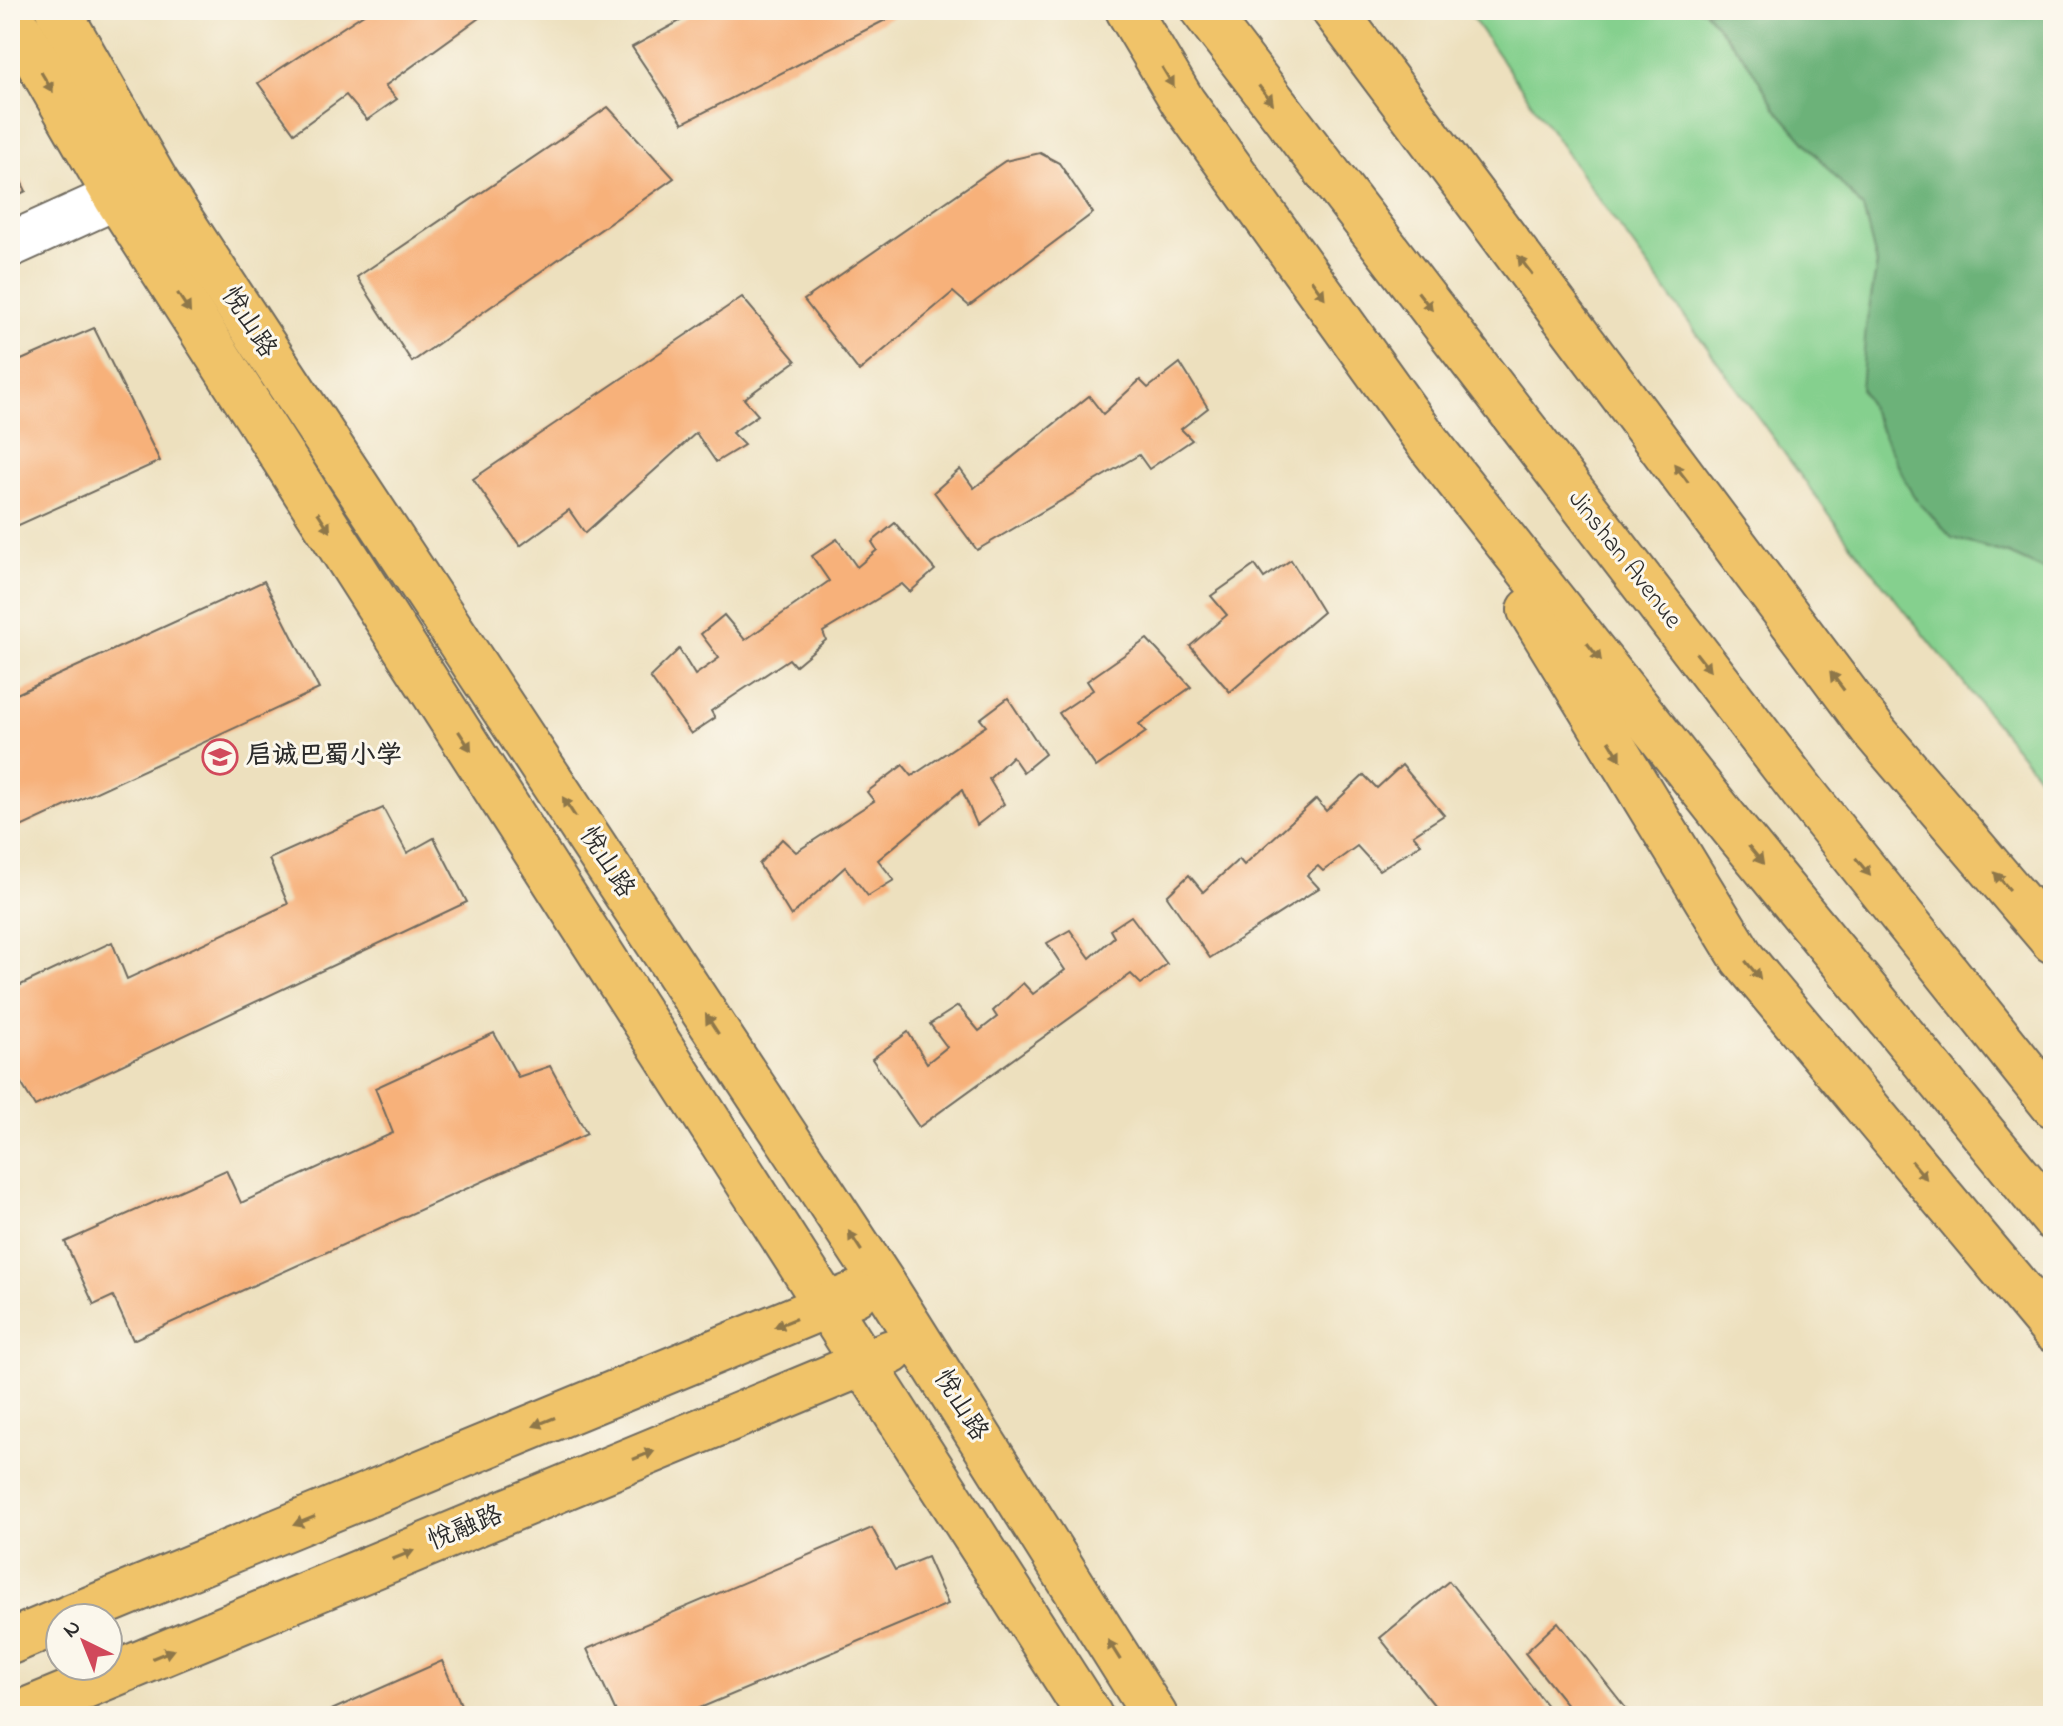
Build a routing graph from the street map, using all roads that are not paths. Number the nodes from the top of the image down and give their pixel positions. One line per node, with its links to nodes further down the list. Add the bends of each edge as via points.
1 (58, 10): 12 (main road, 悦山路, one-way to 1, via 156,182)
2 (1128, 10): 8 (main road, one-way to 8, via 1183,102)
3 (1203, 10): 10 (main road, Jinshan Avenue, one-way to 10, via 1803,792)
4 (1334, 10): 9 (main road, one-way to 4, via 1874,731)
5 (10, 14): 6 (main road, 悦山路, one-way to 6)
6 (116, 197): 7 (street); 13 (main road, 悦山路, one-way to 13)
7 (10, 245)
8 (1429, 444): 11 (main road, one-way to 11, via 1732,827); 14 (main road, one-way to 14, via 1743,959)
9 (2053, 941)
10 (2053, 1105)
11 (2053, 1218)
12 (882, 1282): 13 (main road); 15 (main road, 悦山路)
13 (828, 1306): 16 (main road, 悦山路); 17 (main road, one-way to 17)
14 (2053, 1330)
15 (918, 1339): 16 (main road, 悦融路); 22 (main road, 悦山路, one-way to 15)
16 (865, 1364): 20 (main road, 悦融路, one-way to 16); 21 (main road, 悦山路)
17 (107, 1602)
18 (44, 1628): 19 (main road)
19 (10, 1642)
20 (13, 1716)
21 (1090, 1716)
22 (1155, 1716)

